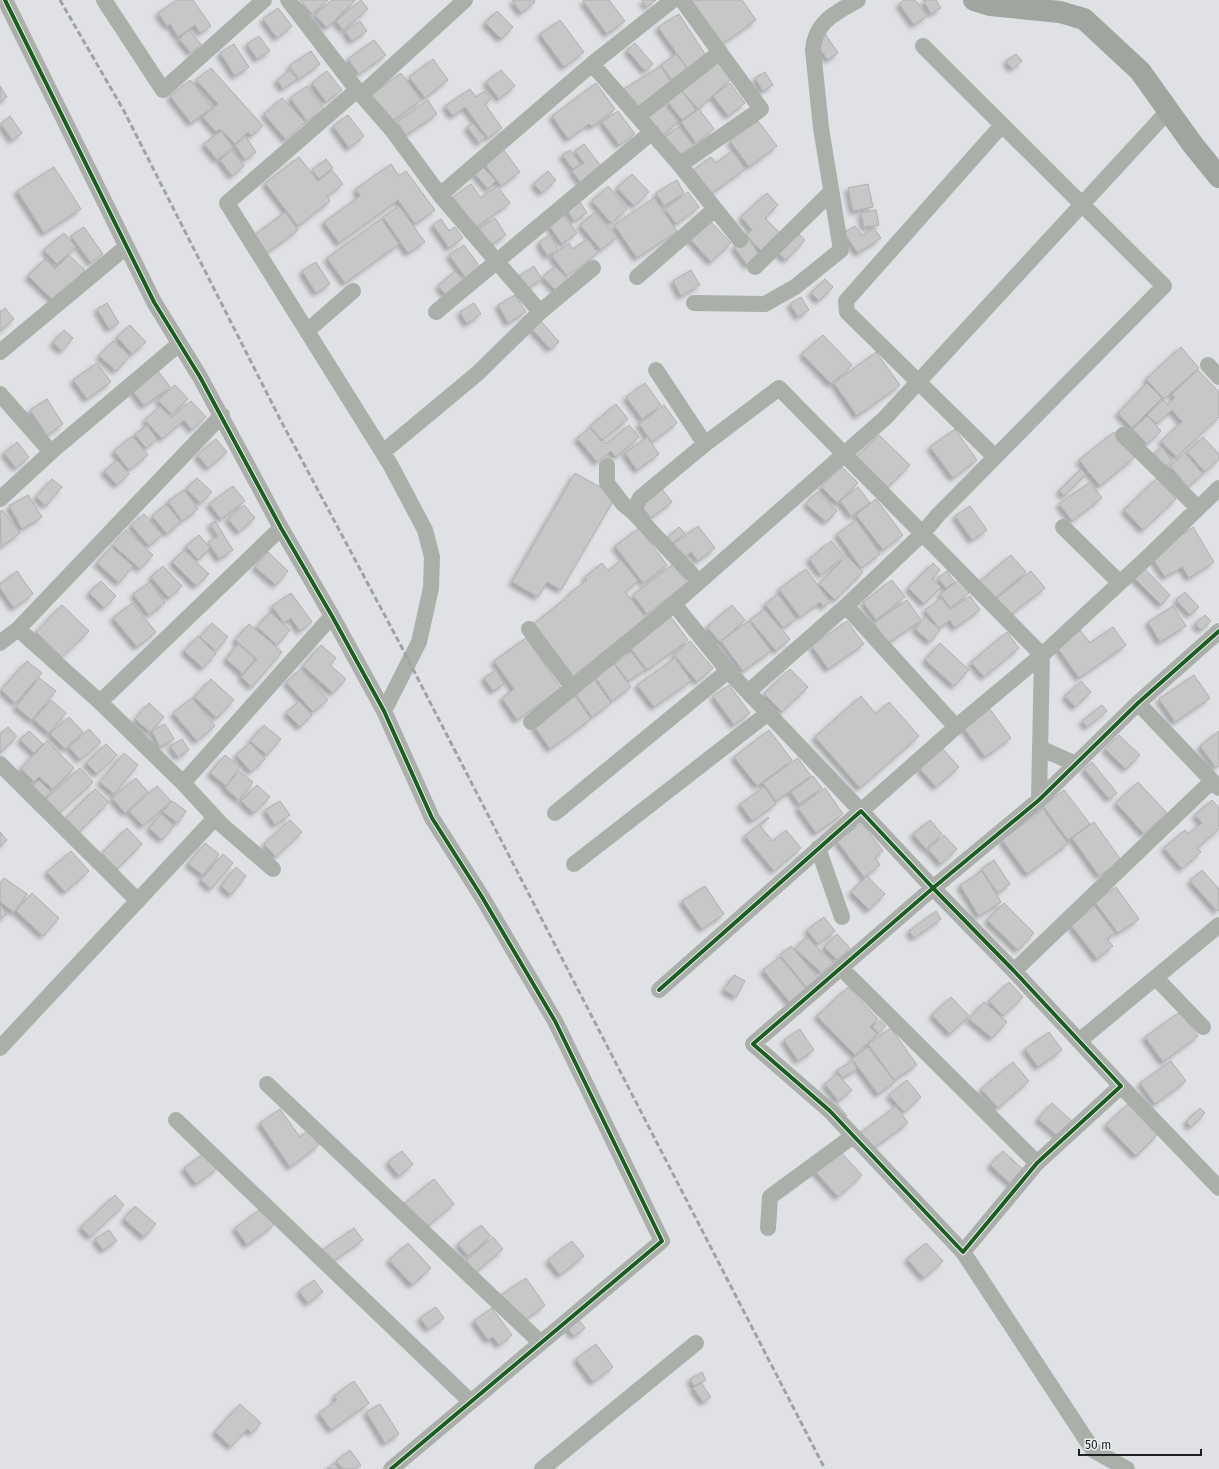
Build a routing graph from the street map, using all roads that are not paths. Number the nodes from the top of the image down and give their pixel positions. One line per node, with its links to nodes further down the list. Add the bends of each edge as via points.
1 (5, 0): 25 (street)
2 (104, 0): 3 (street, via 163,90)
3 (264, 0)
4 (288, 0): 13 (street)
5 (465, 0): 13 (street)
6 (673, 0): 12 (street)
7 (682, 0): 11 (street)
8 (858, 0): 20 (street, via 831,16 818,29 814,38 821,128)
9 (974, 0): 14 (street, via 990,5 1060,12 1084,19 1140,71)
10 (923, 46): 16 (street)
11 (720, 52): 15 (street); 18 (street, via 761,109)
12 (592, 64): 15 (street); 21 (street)
13 (359, 92): 21 (street, via 392,130); 34 (street, via 227,203)
14 (1169, 110): 19 (street); 22 (street)
15 (638, 116): 17 (street)
16 (1002, 125): 22 (street); 38 (street, via 846,301 847,312)
17 (652, 132): 18 (street); 26 (street)
18 (680, 165): 23 (street)
19 (1219, 177)
20 (831, 192): 27 (street); 31 (street, via 840,250 795,286 765,304)
21 (440, 195): 26 (street)
22 (1082, 205): 38 (street); 46 (street, via 1164,286)
23 (715, 209): 24 (street); 29 (street)
24 (740, 240)
25 (126, 247): 35 (street); 36 (street)
26 (496, 262): 32 (street); 33 (street)
27 (755, 267)
28 (593, 268): 33 (street)
29 (637, 277)
30 (353, 291): 34 (street)
31 (694, 303)
32 (436, 312)
33 (540, 312): 44 (street, via 478,373)
34 (307, 331): 44 (street)
35 (179, 344): 40 (street); 43 (street)
36 (0, 352)
37 (656, 370): 42 (street)
38 (918, 382): 45 (street, via 885,418); 46 (street)
39 (0, 394): 43 (street)
40 (222, 415): 53 (street); 61 (street)
41 (1123, 435): 50 (street)
42 (705, 444): 45 (street, via 779,388); 51 (street, via 640,498)
43 (51, 452): 49 (street)
44 (383, 452): 70 (street, via 425,530 432,558 431,588 420,642)
45 (844, 455): 54 (street); 55 (street)
46 (995, 457): 54 (street)
47 (607, 466): 51 (street, via 607,483 623,504)
48 (1219, 488): 50 (street)
49 (0, 499)
50 (1198, 508): 56 (street)
51 (633, 512): 55 (street)
52 (1063, 527): 56 (street)
53 (280, 528): 59 (street); 68 (street)
54 (922, 534): 58 (street); 64 (street)
55 (699, 582): 57 (street)
56 (1120, 583): 64 (street)
57 (674, 604): 65 (street); 66 (street)
58 (846, 606): 67 (street); 73 (street)
59 (332, 616): 70 (street); 77 (street)
60 (529, 628): 66 (street)
61 (18, 629): 63 (street); 68 (street)
62 (1219, 631): 69 (street)
63 (0, 643)
64 (1042, 655): 73 (street); 74 (street)
65 (728, 671): 67 (street); 81 (street)
66 (572, 687): 72 (street)
67 (748, 692): 71 (street)
68 (100, 702): 77 (street)
69 (1138, 703): 76 (street); 78 (street)
70 (384, 711): 105 (street, via 432,818 555,1021 662,1241)
71 (768, 713): 80 (street); 84 (street)
72 (531, 722)
73 (956, 727): 80 (street)
74 (1040, 748): 76 (street); 79 (street)
75 (0, 764): 87 (street)
76 (1076, 764): 79 (street)
77 (184, 783): 82 (street)
78 (1215, 784): 91 (street)
79 (1039, 800): 86 (street)
80 (861, 810): 83 (street); 86 (street)
81 (555, 813)
82 (215, 818): 85 (street); 87 (street)
83 (818, 848): 88 (street); 93 (street)
84 (574, 864)
85 (273, 869)
86 (933, 888): 90 (street); 91 (street)
87 (138, 901): 96 (street)
88 (842, 917)
89 (1219, 925): 92 (street)
90 (842, 968): 100 (street, via 753,1044 830,1111); 101 (street)
91 (1014, 971): 95 (street)
92 (1156, 978): 94 (street); 95 (street)
93 (659, 990)
94 (1203, 1027)
95 (1079, 1041): 98 (street)
96 (0, 1048)
97 (267, 1084): 105 (street)
98 (1122, 1086): 101 (street); 102 (street)
99 (176, 1120): 107 (street)
100 (853, 1136): 103 (street, via 770,1198); 104 (street)
101 (1037, 1163): 104 (street)
102 (1219, 1188)
103 (768, 1228)
104 (963, 1252): 110 (street, via 1093,1450)
105 (541, 1343): 107 (street)
106 (696, 1343): 109 (street)
107 (471, 1402): 108 (street)
108 (391, 1469)
109 (542, 1469)
110 (1127, 1469)

